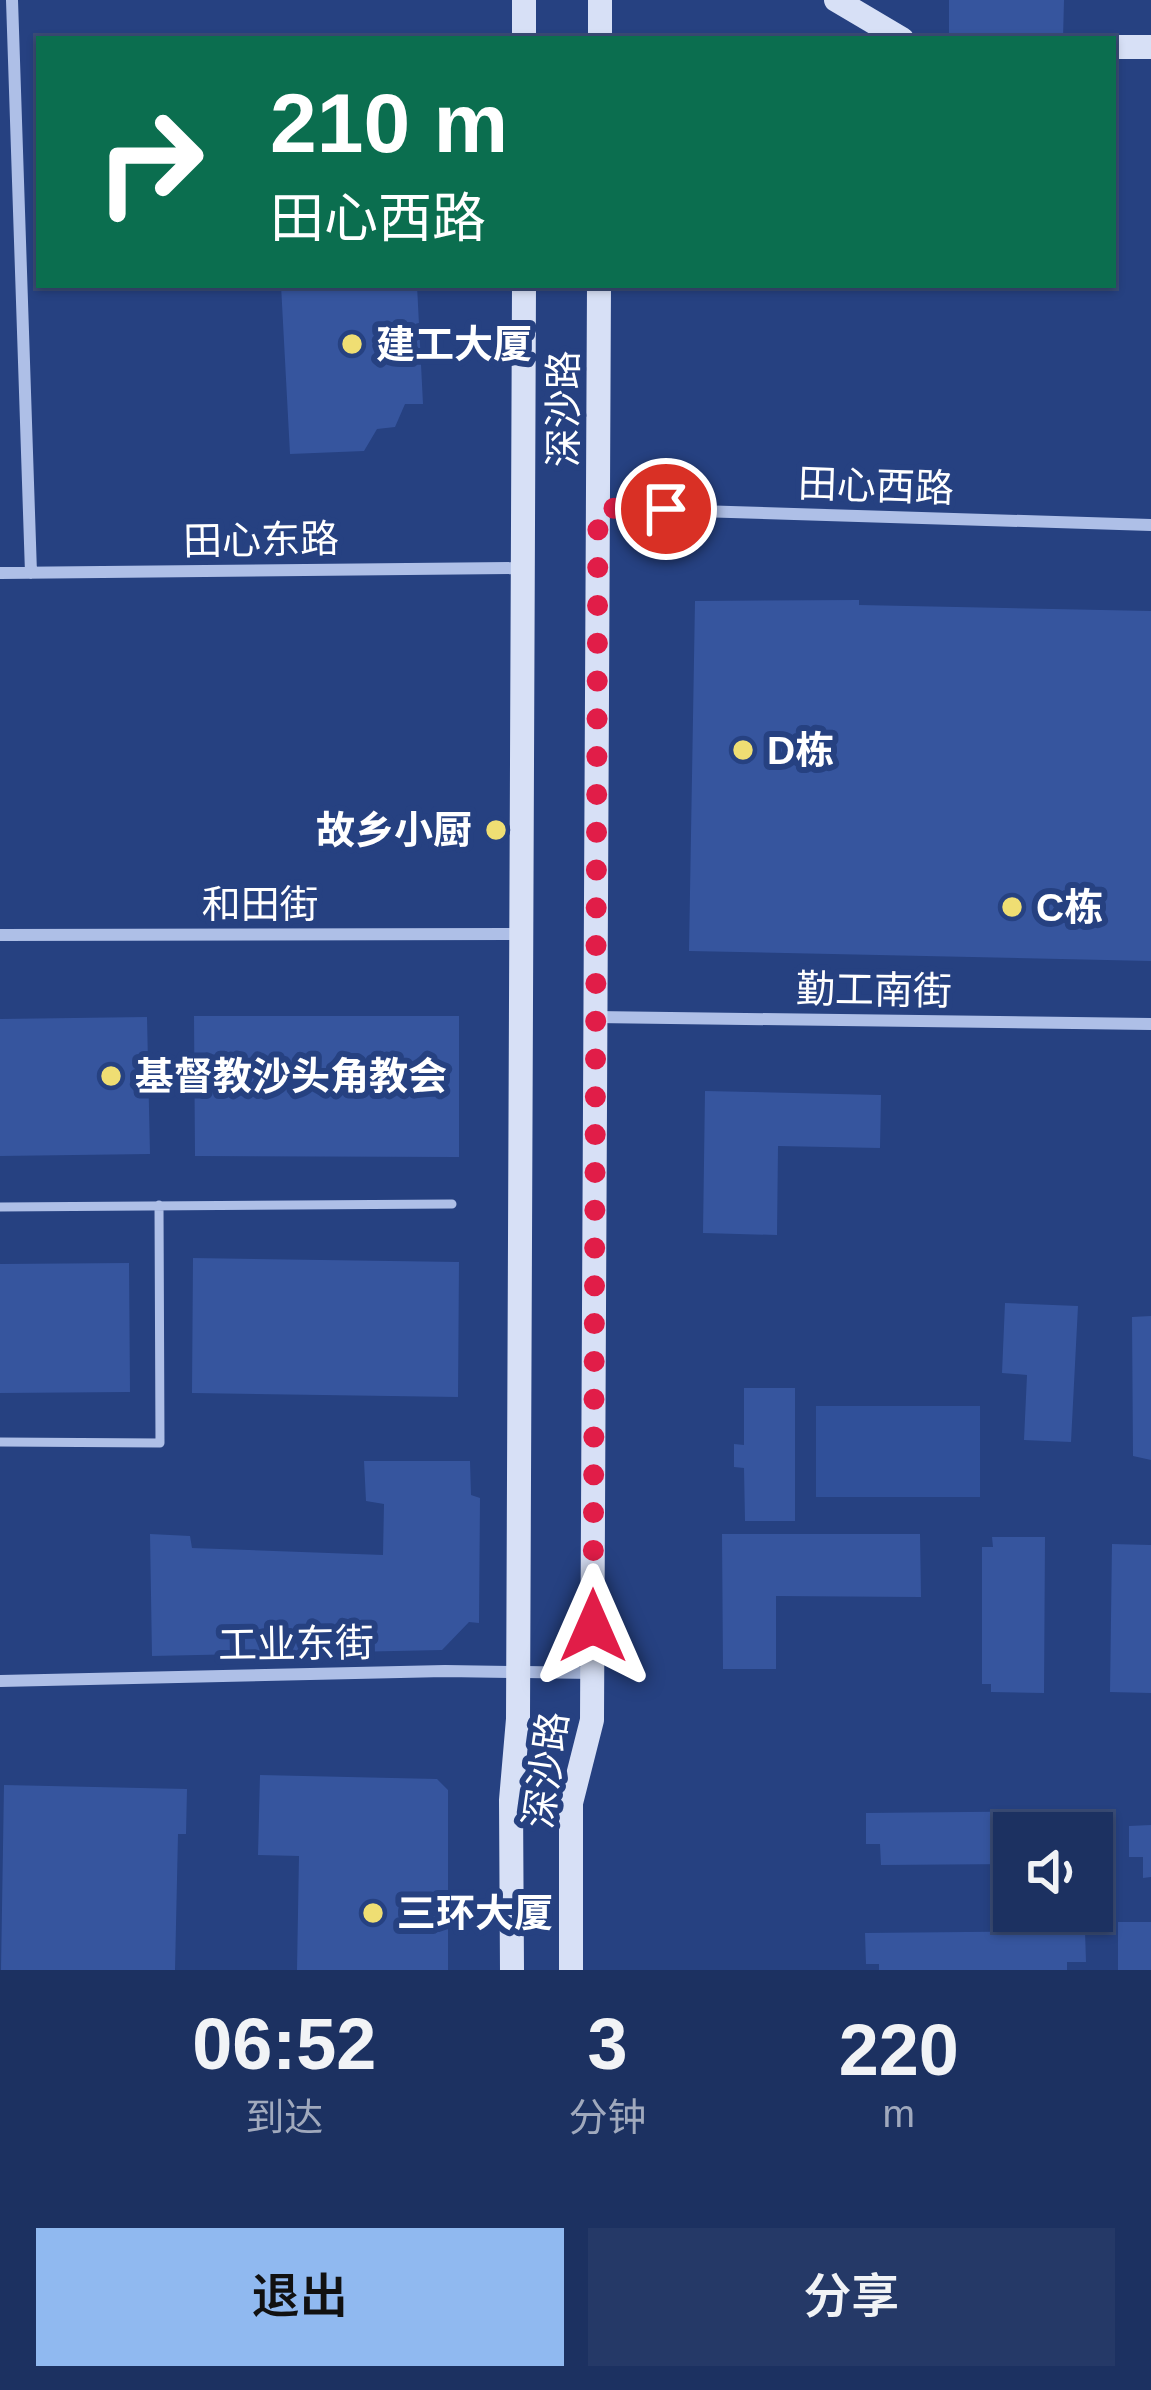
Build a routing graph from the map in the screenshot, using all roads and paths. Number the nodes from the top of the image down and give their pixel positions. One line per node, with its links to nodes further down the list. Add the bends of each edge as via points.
1 (12, 0): 16 (street)
2 (524, 0): 5 (main road)
3 (600, 0): 6 (main road)
4 (836, 0): 7 (main road)
5 (524, 36)
6 (600, 36)
7 (897, 36)
8 (1116, 47): 9 (main road)
9 (1151, 47)
10 (524, 288): 14 (main road, 深沙路)
11 (599, 288): 12 (main road, 深沙路)
12 (598, 508): 13 (street, 田心西路); 19 (main road, 深沙路)
13 (1151, 525)
14 (522, 568): 16 (street, 田心东路); 17 (main road, 深沙路)
15 (0, 573): 16 (street, 田心东路)
16 (31, 573)
17 (520, 934): 18 (street, 和田街); 25 (main road, 深沙路)
18 (0, 935)
19 (596, 1017): 20 (street, 勤工南街); 26 (main road, 深沙路)
20 (1151, 1024)
21 (452, 1204): 22 (lane)
22 (160, 1205): 23 (lane); 24 (lane, via 160,1443)
23 (0, 1207)
24 (0, 1442)
25 (518, 1672): 26 (street, 工业东街); 27 (street, 工业东街); 28 (main road, 深沙路)
26 (593, 1673): 29 (main road, 深沙路, via 592,1720 571,1803)
27 (0, 1681)
28 (512, 1970)
29 (571, 1970)

